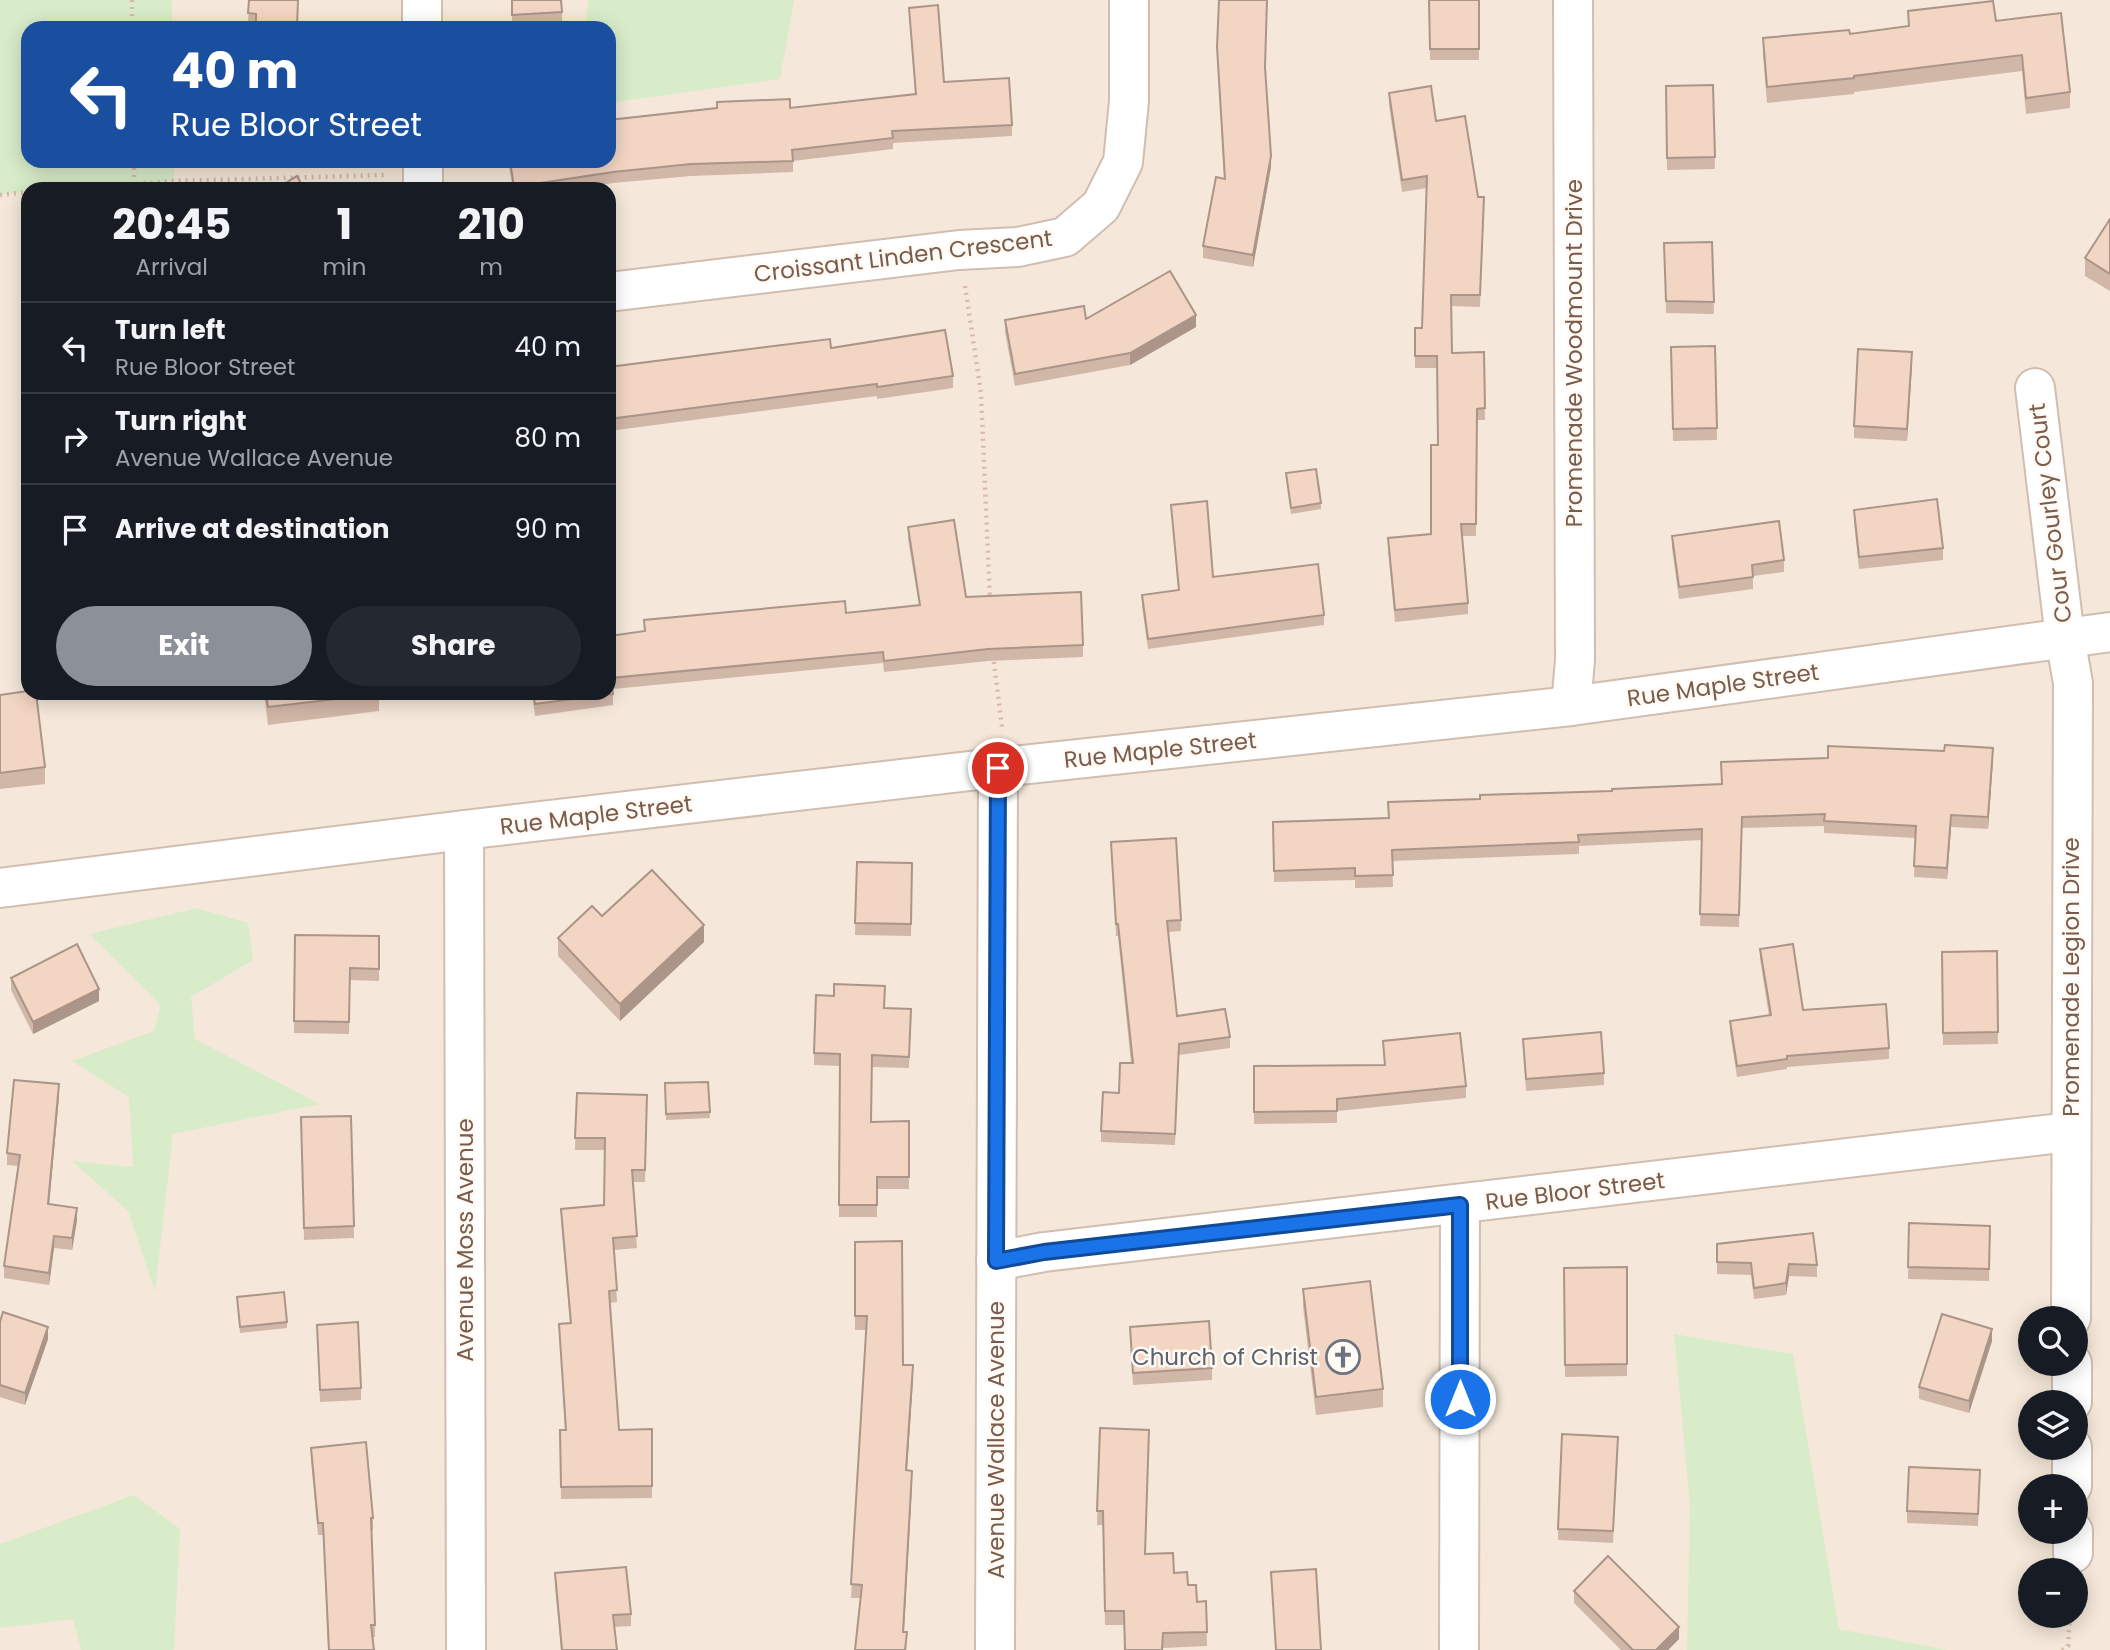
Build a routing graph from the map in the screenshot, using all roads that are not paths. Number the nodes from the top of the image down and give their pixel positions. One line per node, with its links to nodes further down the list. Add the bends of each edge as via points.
1 (422, 0): 4 (street)
2 (1129, 0): 5 (street, Croissant Linden Crescent, via 1129,101 1123,162 1101,206 1065,237 1018,247)
3 (1573, 0): 9 (street, Promenade Woodmount Drive, via 1575,660)
4 (422, 21)
5 (616, 291)
6 (2035, 388): 8 (street, Cour Gourley Court)
7 (2110, 632): 8 (street, Rue Maple Street)
8 (2065, 638): 9 (street, Rue Maple Street); 13 (street, Promenade Legion Drive, via 2073,683)
9 (1571, 706): 10 (street, Rue Maple Street)
10 (998, 768): 11 (street, Rue Maple Street); 15 (street, Avenue Wallace Avenue)
11 (464, 830): 12 (street, Rue Maple Street); 17 (street, Avenue Moss Avenue)
12 (0, 888)
13 (2070, 1132): 14 (street, Rue Bloor Street); 16 (street, Promenade Legion Drive)
14 (1460, 1205): 15 (street, Rue Bloor Street); 19 (street)
15 (996, 1261): 18 (street, Avenue Wallace Avenue)
16 (2071, 1306)
17 (466, 1650)
18 (995, 1650)
19 (1459, 1650)

